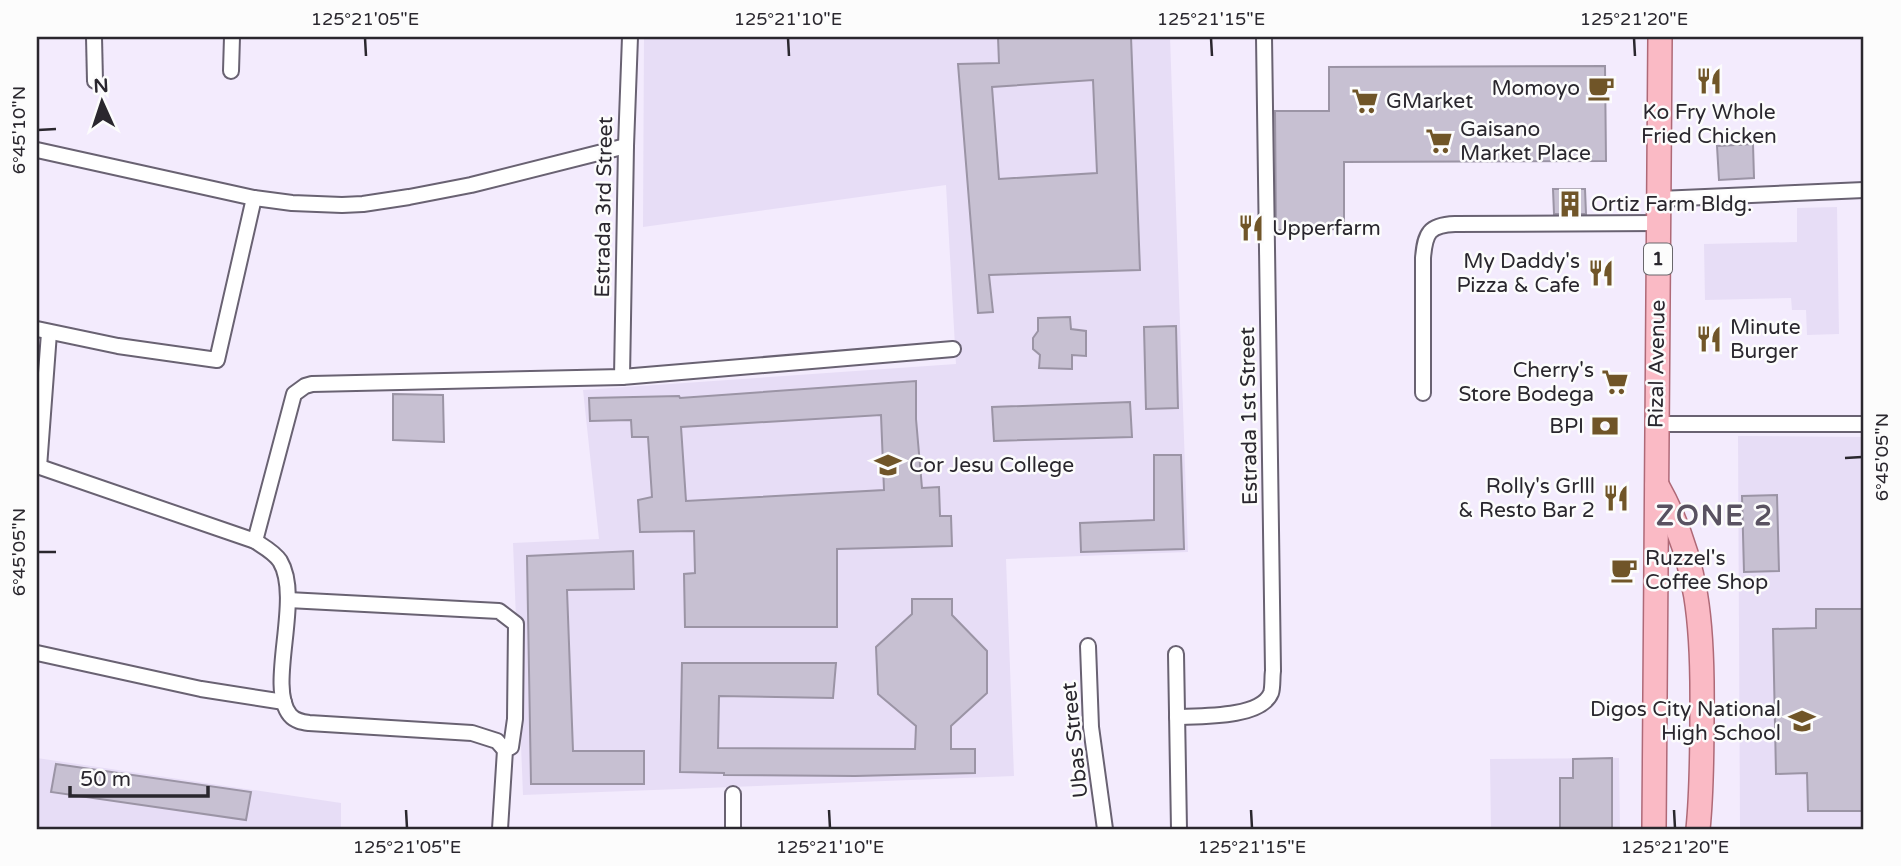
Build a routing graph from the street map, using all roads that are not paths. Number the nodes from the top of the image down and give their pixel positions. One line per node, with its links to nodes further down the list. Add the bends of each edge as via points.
1 (94, 37): 7 (street)
2 (232, 37): 6 (street)
3 (630, 37): 8 (street, Estrada 3rd Street)
4 (1264, 37): 28 (street, Estrada 1st Street, via 1271,693 1262,705 1247,710)
5 (1660, 37): 12 (main road, Rizal Avenue / 1)
6 (231, 71)
7 (95, 80)
8 (626, 146): 11 (street, via 471,185 363,204); 16 (street, Estrada 3rd Street)
9 (37, 150): 11 (street)
10 (1864, 190): 12 (street)
11 (254, 198): 14 (street, via 217,360)
12 (1659, 199): 13 (main road, Rizal Avenue / 1)
13 (1659, 223): 17 (street, via 1455,224 1428,232 1423,258); 18 (main road, Rizal Avenue / 1)
14 (43, 331): 20 (street)
15 (953, 349): 16 (street)
16 (622, 377): 22 (street, via 304,386 294,394)
17 (1423, 393)
18 (1656, 424): 19 (street); 21 (main road, Rizal Avenue / 1)
19 (1864, 424)
20 (38, 467): 22 (street)
21 (1656, 482): 35 (main road, Rizal Avenue / 1); 36 (main road, Rizal Avenue / 1, via 1684,541 1700,614)
22 (254, 541): 23 (street, via 281,562)
23 (288, 600): 27 (street); 29 (street, via 499,611 516,624 515,719 511,747)
24 (1088, 646): 33 (street, Ubas Street, via 1090,713)
25 (37, 653): 27 (street)
26 (1176, 654): 28 (street)
27 (284, 702): 29 (street, via 299,721 472,733 497,741)
28 (1177, 717): 34 (street)
29 (505, 750): 31 (street)
30 (733, 794): 32 (street)
31 (500, 829)
32 (733, 829)
33 (1105, 829)
34 (1180, 829)
35 (1654, 829)
36 (1698, 829)

